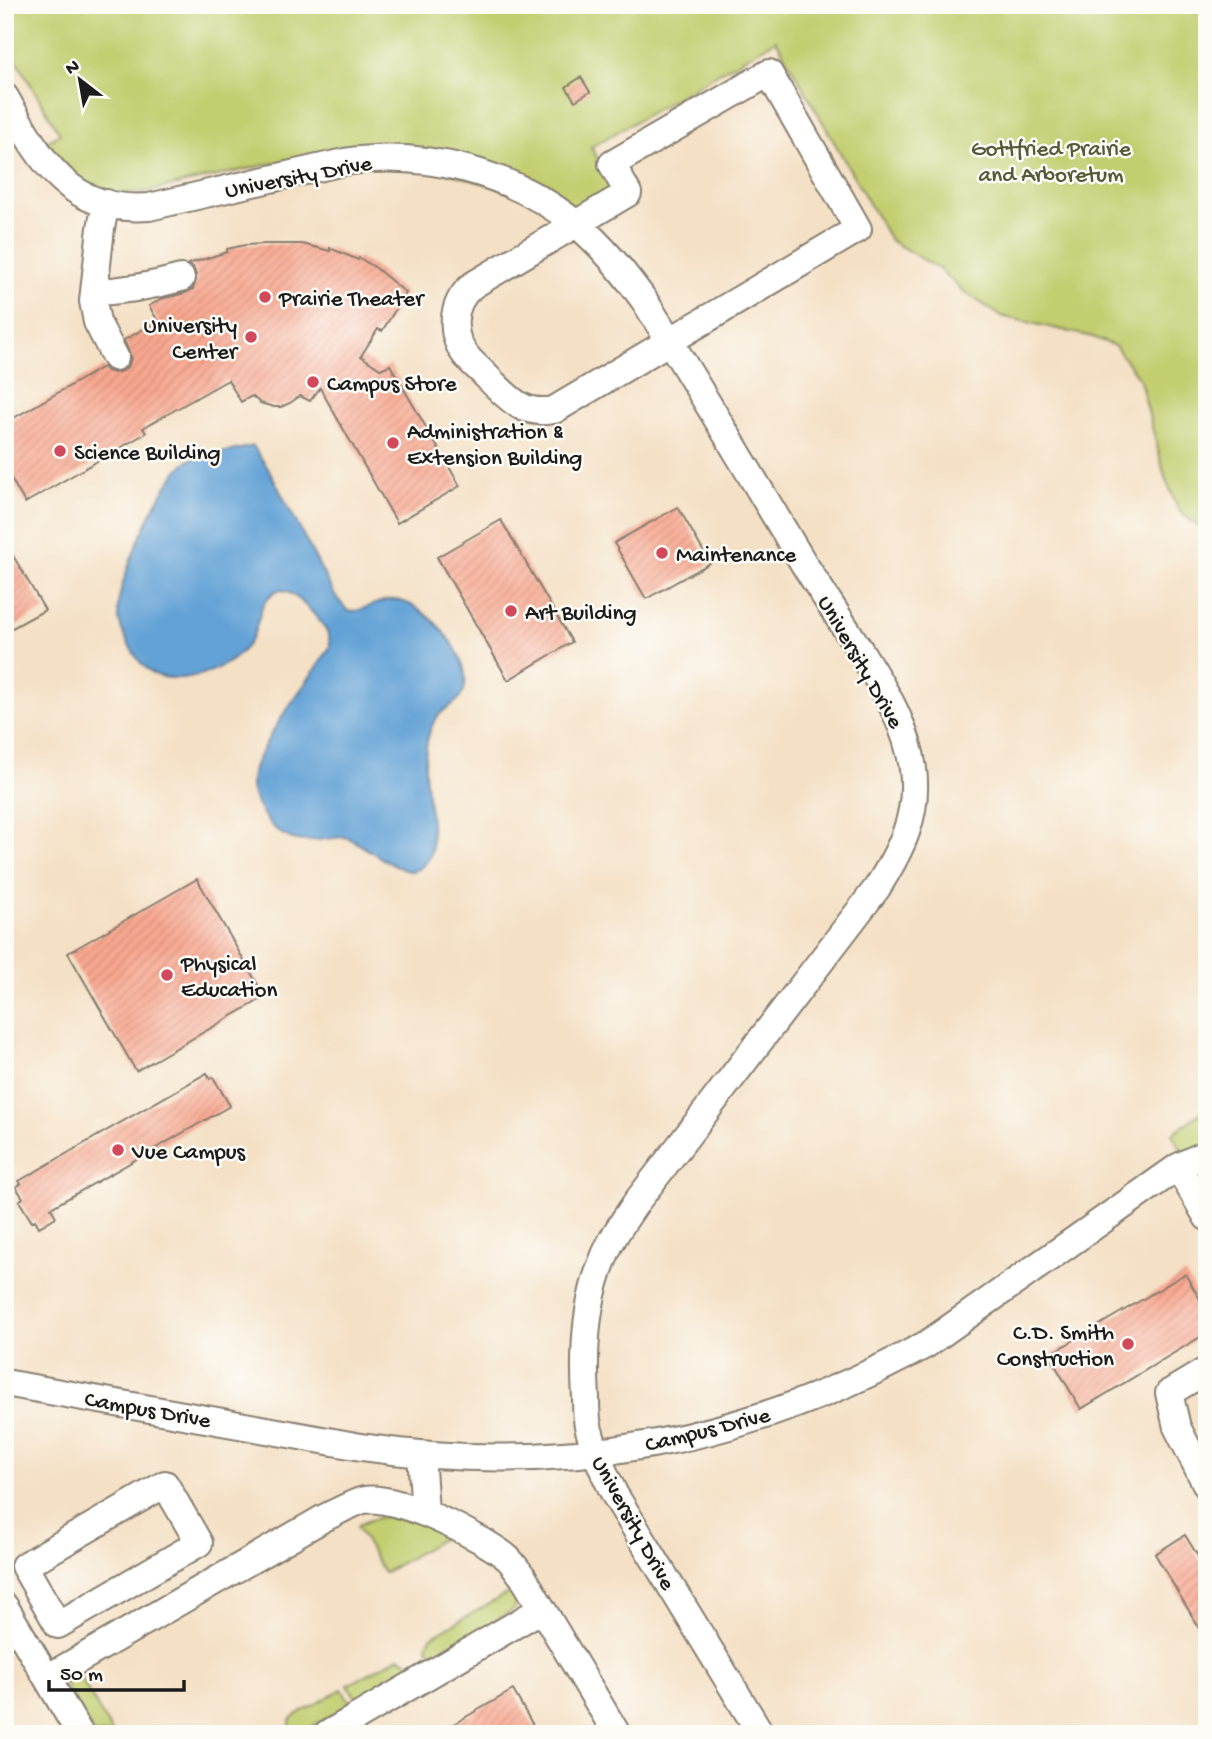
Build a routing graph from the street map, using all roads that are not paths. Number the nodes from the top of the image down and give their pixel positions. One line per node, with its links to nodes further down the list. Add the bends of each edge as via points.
1 (5, 97): 2 (street, University Drive)
2 (15, 135): 3 (street, University Drive, via 56,175 79,192)
3 (106, 203): 4 (street, University Drive, via 149,206 344,162 395,159 445,164 487,175 534,196); 6 (street)
4 (576, 224): 7 (street, University Drive, via 623,272); 7 (street, via 468,289 454,320 468,358 508,396 537,412 554,410); 7 (street, via 628,193 612,164 769,73 858,229)
5 (181, 278): 6 (street, via 138,289)
6 (94, 292): 8 (street, via 97,322)
7 (670, 340): 14 (street, University Drive, via 892,705 911,756 913,804 905,839 877,888 638,1200 603,1259 585,1341 588,1427)
8 (115, 357)
9 (1207, 1153): 10 (street, Campus Drive)
10 (1178, 1167): 11 (street); 14 (street, Campus Drive, via 926,1344 873,1372 733,1425)
11 (1207, 1217)
12 (1207, 1370): 16 (street, via 1169,1393 1177,1427)
13 (5, 1383): 15 (street, Campus Drive)
14 (595, 1453): 15 (street, Campus Drive, via 511,1458); 26 (street, University Drive, via 615,1495)
15 (421, 1454): 17 (street)
16 (1207, 1486)
17 (425, 1512): 19 (street, via 365,1500 324,1518); 21 (street, via 507,1557)
18 (165, 1563): 18 (street, via 58,1625 24,1566 165,1484 199,1543); 19 (street)
19 (185, 1598): 22 (street)
20 (5, 1606): 22 (street)
21 (542, 1609): 23 (street); 25 (street)
22 (47, 1678): 24 (street)
23 (611, 1732)
24 (80, 1734)
25 (328, 1734)
26 (761, 1734)

